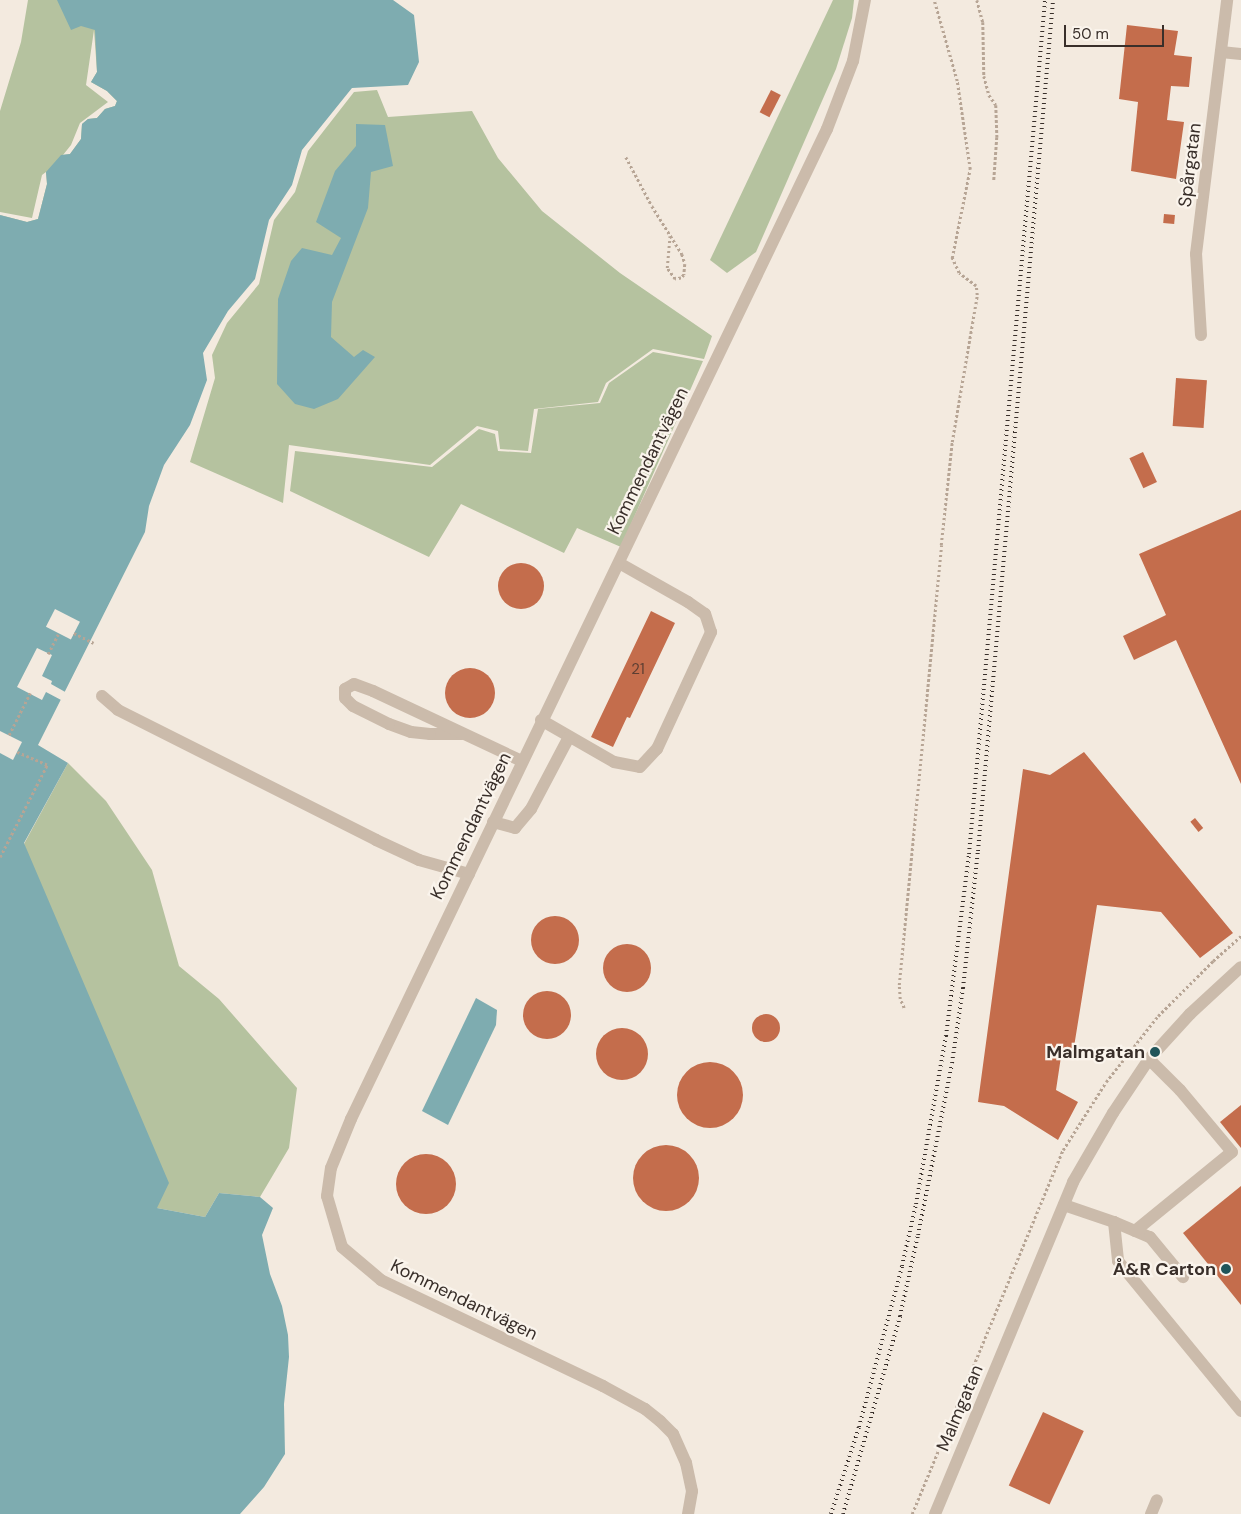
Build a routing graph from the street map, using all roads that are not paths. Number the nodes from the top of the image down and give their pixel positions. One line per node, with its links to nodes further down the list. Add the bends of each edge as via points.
1 (865, 0): 6 (street, Kommendantvägen, via 853,60 827,129)
2 (1227, 0): 3 (street, Spårgatan)
3 (1221, 52): 4 (street); 5 (street, Spårgatan, via 1196,254)
4 (1241, 54)
5 (1201, 335)
6 (619, 563): 8 (street, Kommendantvägen); 10 (street, via 705,614 711,632 657,749 640,766 614,762)
7 (102, 696): 13 (street, via 118,710 376,840 419,860)
8 (541, 720): 10 (street); 11 (street, Kommendantvägen)
9 (462, 734): 9 (street, via 411,732 389,724 353,706 345,698 345,689 354,684 373,690); 11 (street)
10 (569, 737): 12 (street, via 531,809 515,828)
11 (522, 761): 12 (street, Kommendantvägen)
12 (493, 822): 13 (street, Kommendantvägen)
13 (468, 874): 22 (street, Kommendantvägen, via 351,1118 331,1168 327,1196 342,1248 380,1280 603,1386 644,1409 673,1434 684,1458 692,1492)
14 (1241, 967): 15 (street, Malmgatan, via 1190,1014)
15 (1149, 1059): 16 (street, Malmgatan, via 1113,1113); 18 (street, via 1232,1152)
16 (1064, 1205): 17 (street); 23 (street, Malmgatan)
17 (1114, 1222): 18 (street); 20 (street, via 1118,1261)
18 (1136, 1231): 19 (street, via 1150,1237)
19 (1183, 1277)
20 (1241, 1411)
21 (1157, 1500): 24 (street)
22 (688, 1514)
23 (935, 1514)
24 (1151, 1514)

